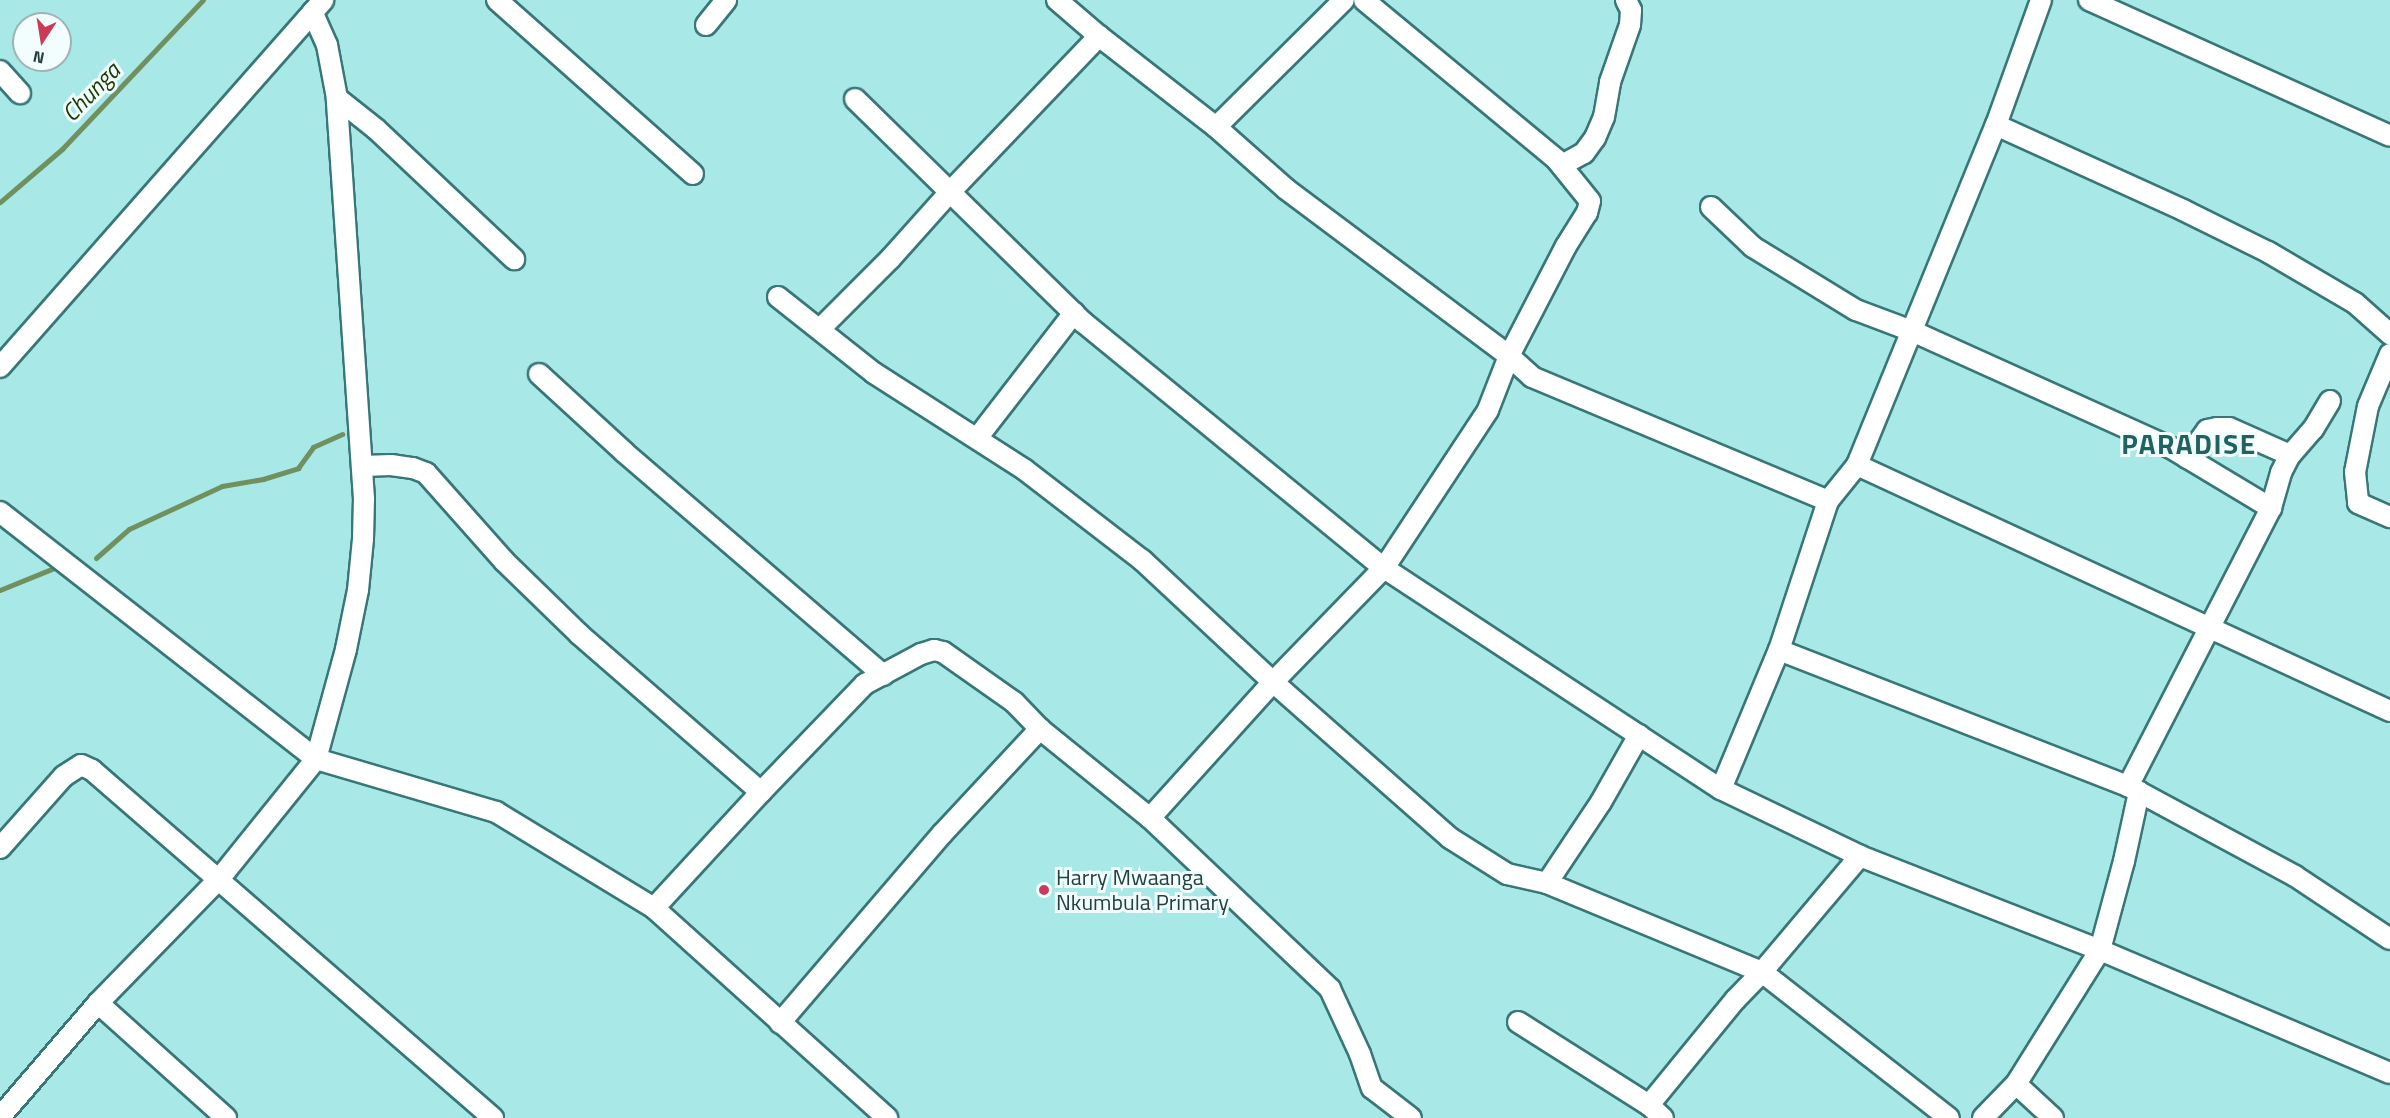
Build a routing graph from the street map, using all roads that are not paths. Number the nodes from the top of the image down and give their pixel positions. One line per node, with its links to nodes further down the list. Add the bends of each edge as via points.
1 (497, 0): 20 (street)
2 (726, 0): 10 (street)
3 (1057, 0): 11 (street)
4 (1344, 0): 17 (street)
5 (1364, 0): 19 (street)
6 (1626, 0): 19 (street, via 1631,10 1630,25 1610,81 1604,117 1584,153)
7 (2041, 0): 16 (street)
8 (2089, 0): 18 (street)
9 (317, 6): 14 (street); 31 (street)
10 (706, 25)
11 (1099, 36): 17 (street); 21 (street)
12 (0, 70): 13 (street)
13 (20, 93)
14 (337, 98): 23 (street, via 376,129); 38 (street)
15 (855, 99): 21 (street)
16 (1996, 125): 27 (street); 28 (street, via 2268,252 2355,303)
17 (1216, 127): 30 (street, via 1286,189)
18 (2390, 136)
19 (1562, 165): 30 (street, via 1590,201 1587,213)
20 (693, 174)
21 (950, 192): 25 (street); 26 (street)
22 (1711, 207): 27 (street, via 1753,247 1856,310)
23 (513, 259)
24 (778, 297): 26 (street)
25 (1074, 314): 34 (street); 43 (street)
26 (820, 329): 34 (street, via 874,373)
27 (1912, 331): 36 (street); 37 (street)
28 (2390, 334)
29 (2390, 354): 42 (street, via 2368,406 2355,472 2358,503)
30 (1509, 356): 39 (street, via 1532,376); 43 (street, via 1488,410)
31 (0, 367)
32 (539, 374): 46 (street)
33 (2330, 401): 35 (street, via 2313,429)
34 (978, 437): 47 (street, via 1142,560)
35 (2290, 455): 36 (street, via 2229,428 2217,428 2207,430); 40 (street)
36 (2187, 458): 40 (street)
37 (1857, 465): 39 (street); 44 (street)
38 (363, 466): 51 (street, via 358,590); 54 (street, via 391,465 426,473 504,561 579,634)
39 (1828, 501): 45 (street)
40 (2271, 508): 44 (street)
41 (0, 512): 51 (street)
42 (2390, 517)
43 (1384, 568): 47 (street); 50 (street)
44 (2211, 628): 48 (street); 53 (street)
45 (1779, 650): 52 (street); 53 (street)
46 (883, 675): 49 (street, via 921,654 943,652 1014,702); 54 (street, via 865,684)
47 (1273, 682): 55 (street); 59 (street, via 1450,838 1508,874)
48 (2390, 711)
49 (1040, 729): 55 (street); 66 (street, via 942,834)
50 (1639, 735): 52 (street); 59 (street, via 1601,802)
51 (316, 759): 58 (street); 60 (street, via 496,812)
52 (1721, 789): 57 (street)
53 (2133, 789): 61 (street, via 2295,876); 62 (street, via 2122,872)
54 (761, 792): 60 (street)
55 (1150, 818): 74 (street, via 1330,989 1372,1088)
56 (0, 848): 58 (street, via 64,776 81,765 92,770)
57 (1860, 856): 62 (street); 63 (street)
58 (220, 878): 64 (street); 72 (street)
59 (1547, 882): 63 (street)
60 (654, 908): 66 (street)
61 (2390, 939)
62 (2100, 950): 67 (street); 68 (street)
63 (1762, 972): 69 (street, via 1735,1000); 75 (street)
64 (98, 1003): 70 (street); 71 (street)
65 (1518, 1022): 69 (street)
66 (780, 1023): 73 (street)
67 (2390, 1073)
68 (2016, 1084): 76 (street); 77 (street)
69 (1656, 1112)
70 (0, 1117)
71 (226, 1118)
72 (493, 1118)
73 (888, 1118)
74 (1411, 1118)
75 (1949, 1118)
76 (1983, 1118)
77 (2052, 1118)

